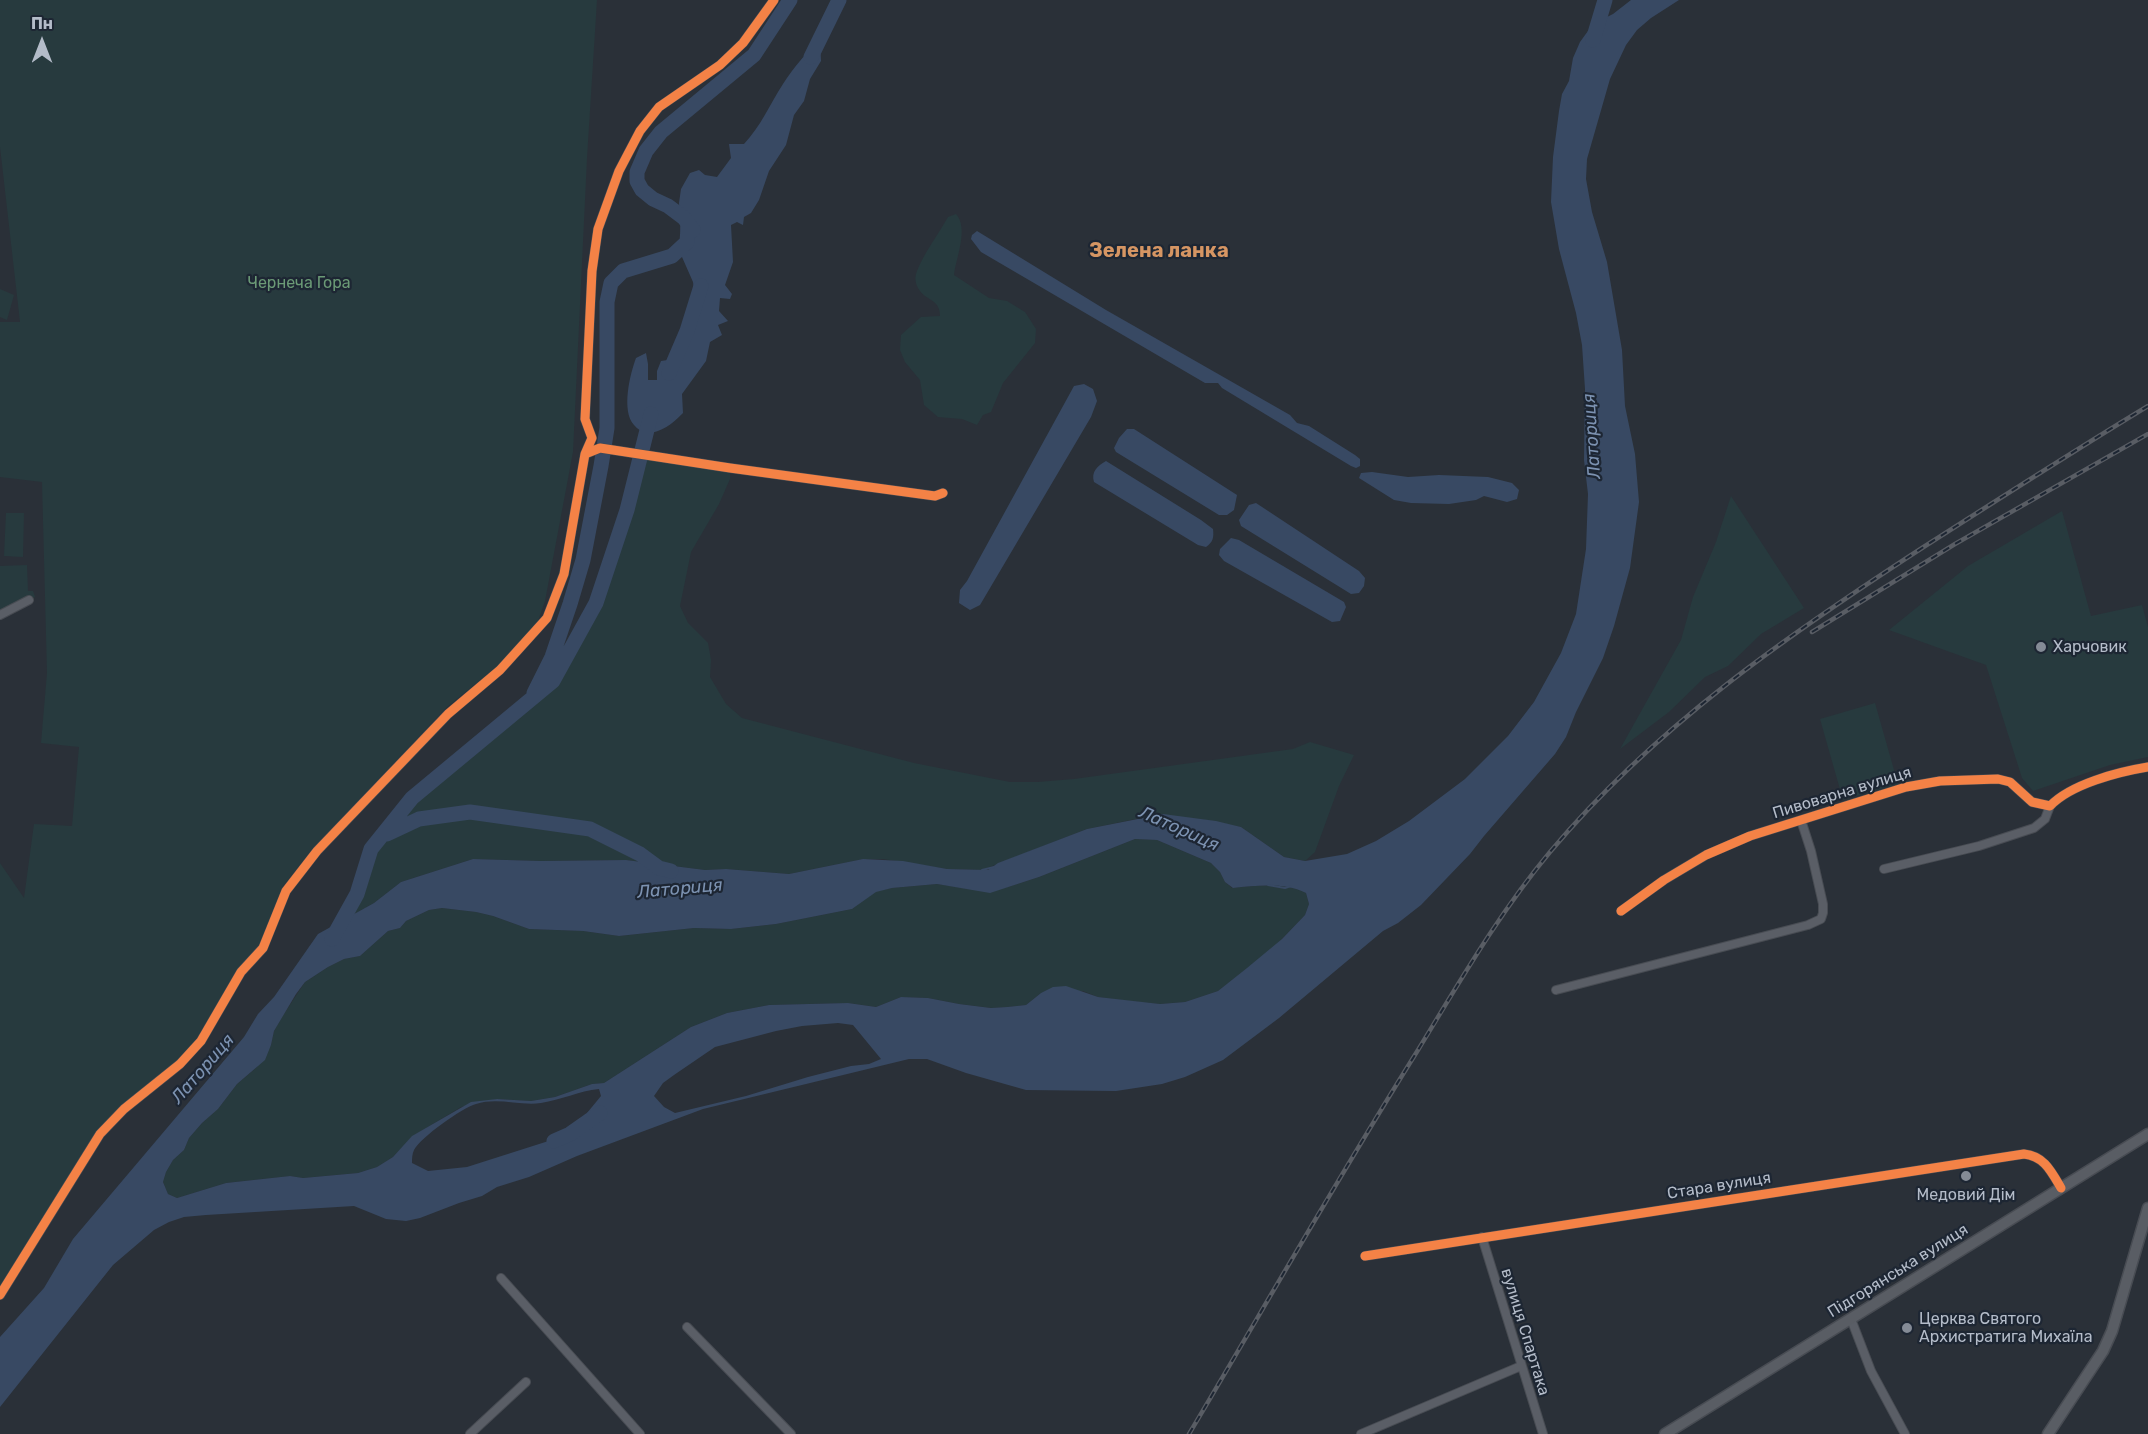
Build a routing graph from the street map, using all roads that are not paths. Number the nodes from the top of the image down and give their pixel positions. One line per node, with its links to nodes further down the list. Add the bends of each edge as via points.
1 (774, 0): 2 (street, via 743,43 720,65 659,107 640,131 619,171 598,229 592,271 585,419 592,438)
2 (585, 454): 3 (street, via 600,448 935,496); 18 (street, via 564,574 547,618 500,670 448,714 317,851 286,891 263,948 241,972 201,1041 100,1134)
3 (943, 493)
4 (29, 600): 5 (street)
5 (0, 615)
6 (2148, 767): 7 (street, via 2097,780 2059,796)
7 (2050, 806): 8 (street, Пивоварна вулиця, via 2032,801 2010,782 1979,778 1906,787); 9 (street, via 2045,819 2034,828)
8 (1801, 820): 10 (street, Пивоварна вулиця, via 1706,855); 11 (street, via 1820,894 1821,919)
9 (1884, 869)
10 (1621, 911)
11 (1556, 990)
12 (2148, 1134): 13 (main road, Підгорянська вулиця)
13 (2061, 1188): 15 (street, Стара вулиця, via 2041,1159 2024,1154); 19 (main road, Підгорянська вулиця)
14 (2148, 1208): 30 (main road, via 2112,1331)
15 (1482, 1237): 16 (street, Стара вулиця); 21 (street, вулиця Спартака)
16 (1365, 1256)
17 (501, 1278): 23 (street)
18 (0, 1295)
19 (1851, 1319): 28 (main road, Підгорянська вулиця); 29 (street, via 1871,1371)
20 (687, 1327): 25 (street)
21 (1521, 1365): 26 (street); 27 (street, вулиця Спартака)
22 (526, 1382): 24 (street)
23 (636, 1433)
24 (470, 1434)
25 (791, 1434)
26 (1361, 1434)
27 (1543, 1434)
28 (1665, 1434)
29 (1905, 1434)
30 (2048, 1434)

